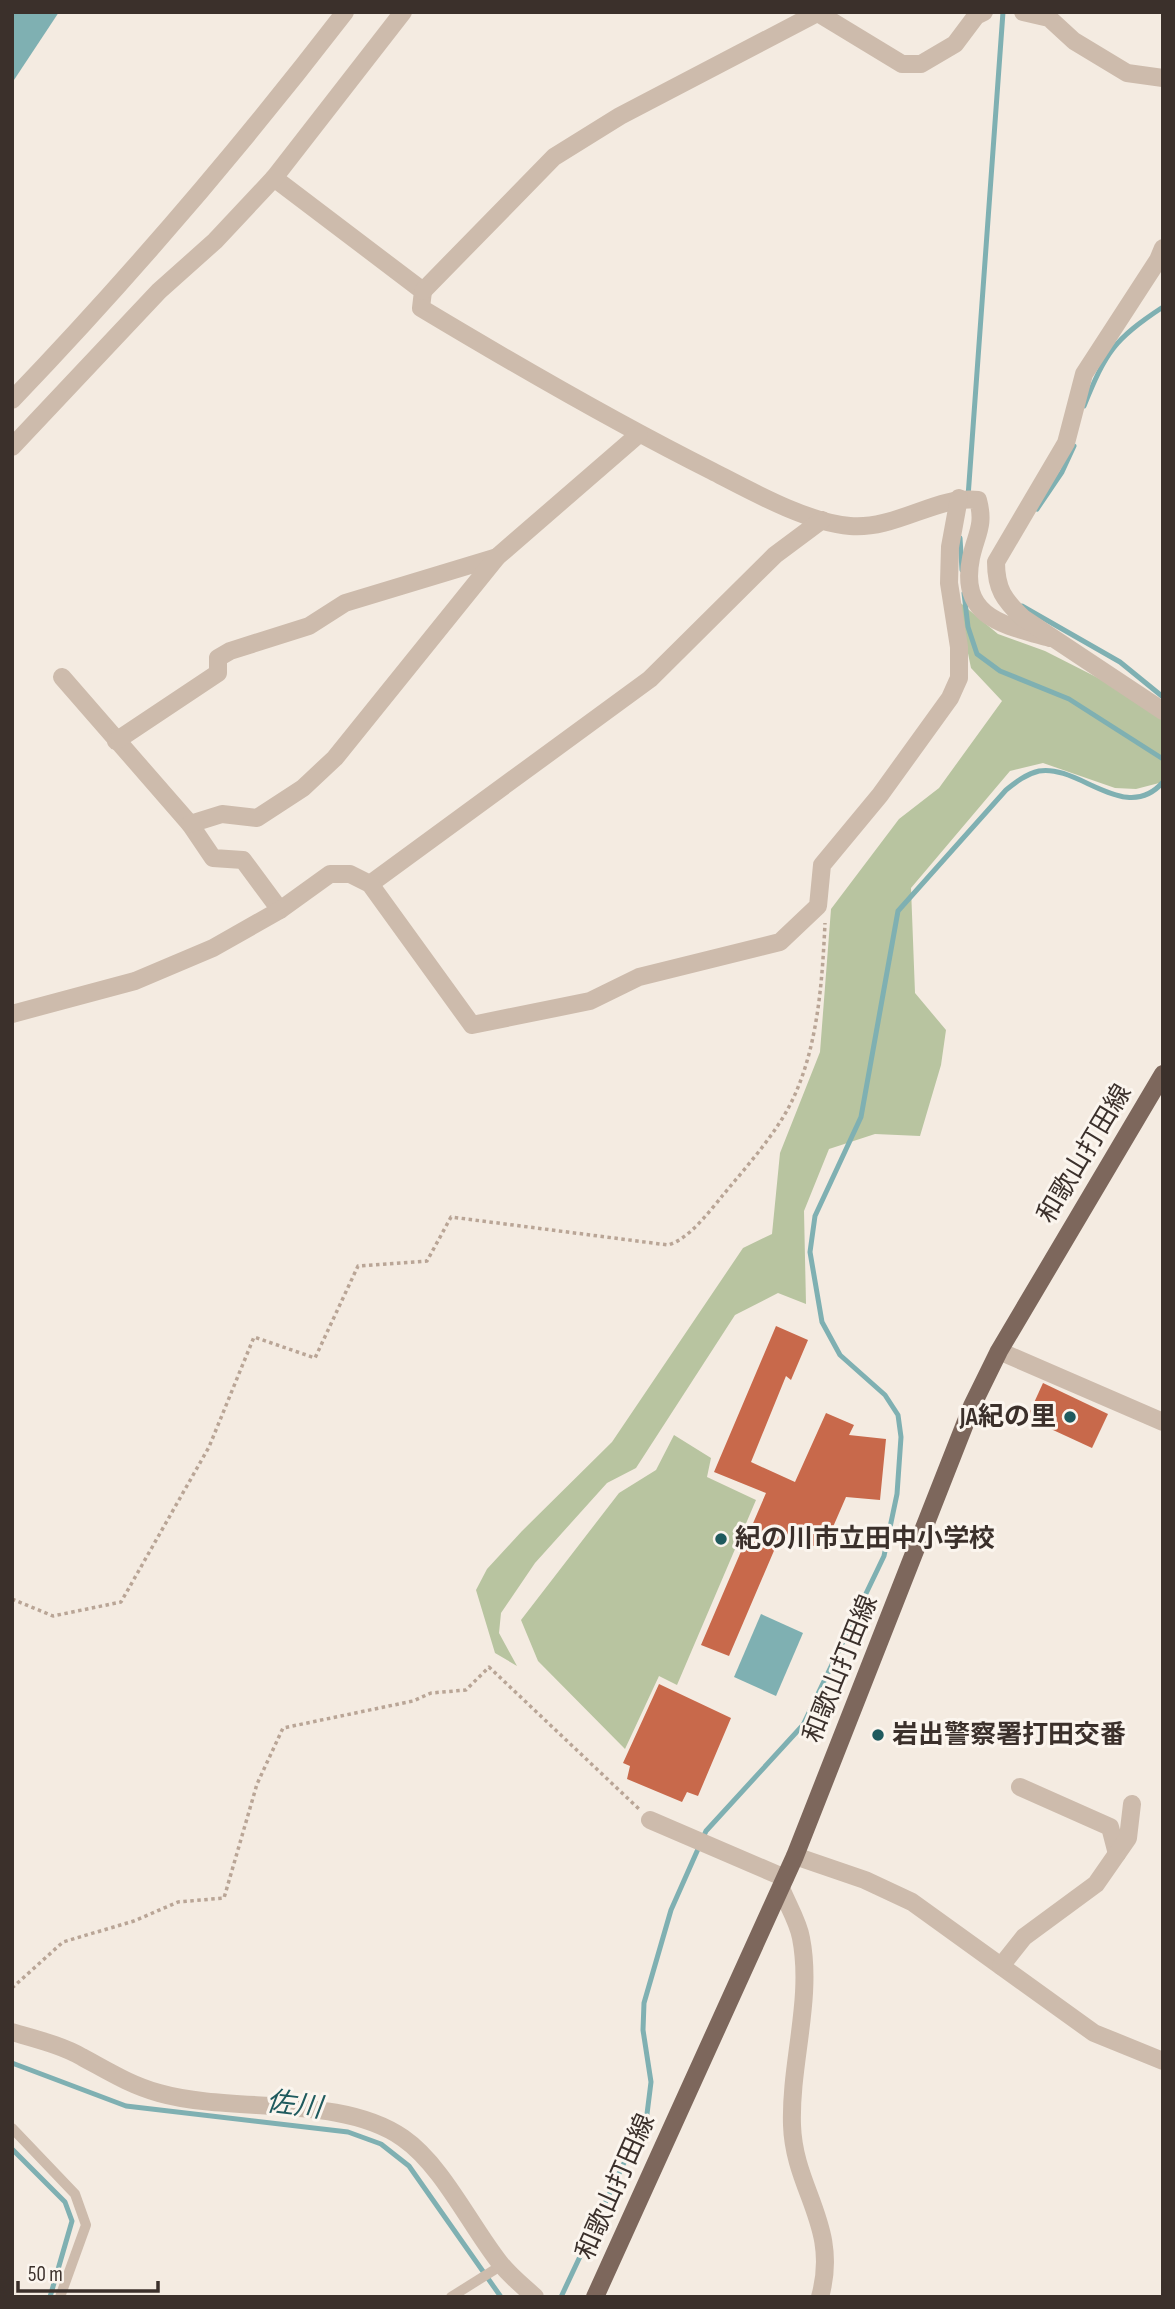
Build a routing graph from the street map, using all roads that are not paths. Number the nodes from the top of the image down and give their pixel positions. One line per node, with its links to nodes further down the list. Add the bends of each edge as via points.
1 (345, 12): 10 (street, via 264,117 109,298)
2 (403, 12): 7 (street)
3 (984, 12): 5 (street, via 955,44 921,64 902,64)
4 (1023, 12): 6 (street, via 1049,18 1074,41 1127,73)
5 (818, 13): 9 (street, via 620,116 554,157)
6 (1163, 78)
7 (274, 178): 9 (street); 12 (street, via 215,241 159,291)
8 (1163, 248): 16 (street, via 1084,374 1066,443 996,562 996,581 1003,599)
9 (423, 291): 11 (street, via 421,308)
10 (12, 400)
11 (639, 434): 14 (street, via 761,496); 15 (street)
12 (12, 447)
13 (959, 498): 14 (street, via 880,525 849,526); 16 (street, via 978,500 983,519 971,559 970,591 977,607 997,623); 21 (street, via 949,583 960,678 880,795 822,865 818,905 780,942 639,977 590,1001 472,1025)
14 (822, 520): 21 (street, via 775,555 650,679)
15 (497, 557): 19 (street, via 345,603 309,626 230,651 218,658 218,673); 20 (street, via 335,758 303,788 257,818 222,814)
16 (1049, 638): 18 (street)
17 (62, 677): 19 (street)
18 (1163, 711)
19 (116, 741): 20 (street)
20 (190, 824): 22 (street, via 213,858 243,860)
21 (370, 884): 22 (street, via 350,874 330,874)
22 (280, 910): 23 (street, via 213,948 135,981)
23 (12, 1014)
24 (1163, 1074): 25 (main road, 和歌山打田線)
25 (999, 1351): 26 (street); 31 (main road, 和歌山打田線, via 972,1406)
26 (1163, 1422)
27 (1020, 1787): 30 (street, via 1110,1827)
28 (1132, 1804): 30 (street, via 1128,1838)
29 (650, 1819): 32 (street)
30 (1117, 1854): 33 (street, via 1096,1884 1024,1937)
31 (795, 1856): 32 (main road, 和歌山打田線); 33 (street, via 912,1902)
32 (783, 1883): 41 (main road, 和歌山打田線); 42 (street, via 801,1935 805,1965 792,2126 826,2243 827,2272)
33 (1001, 1966): 35 (street, via 1094,2033)
34 (12, 2032): 37 (street, via 81,2056 117,2078 161,2094 351,2115 381,2123 428,2163)
35 (1163, 2061)
36 (12, 2128): 38 (lane, via 75,2194 86,2225)
37 (498, 2267): 39 (lane); 40 (street)
38 (60, 2297)
39 (452, 2297)
40 (535, 2297)
41 (595, 2297)
42 (820, 2297)

